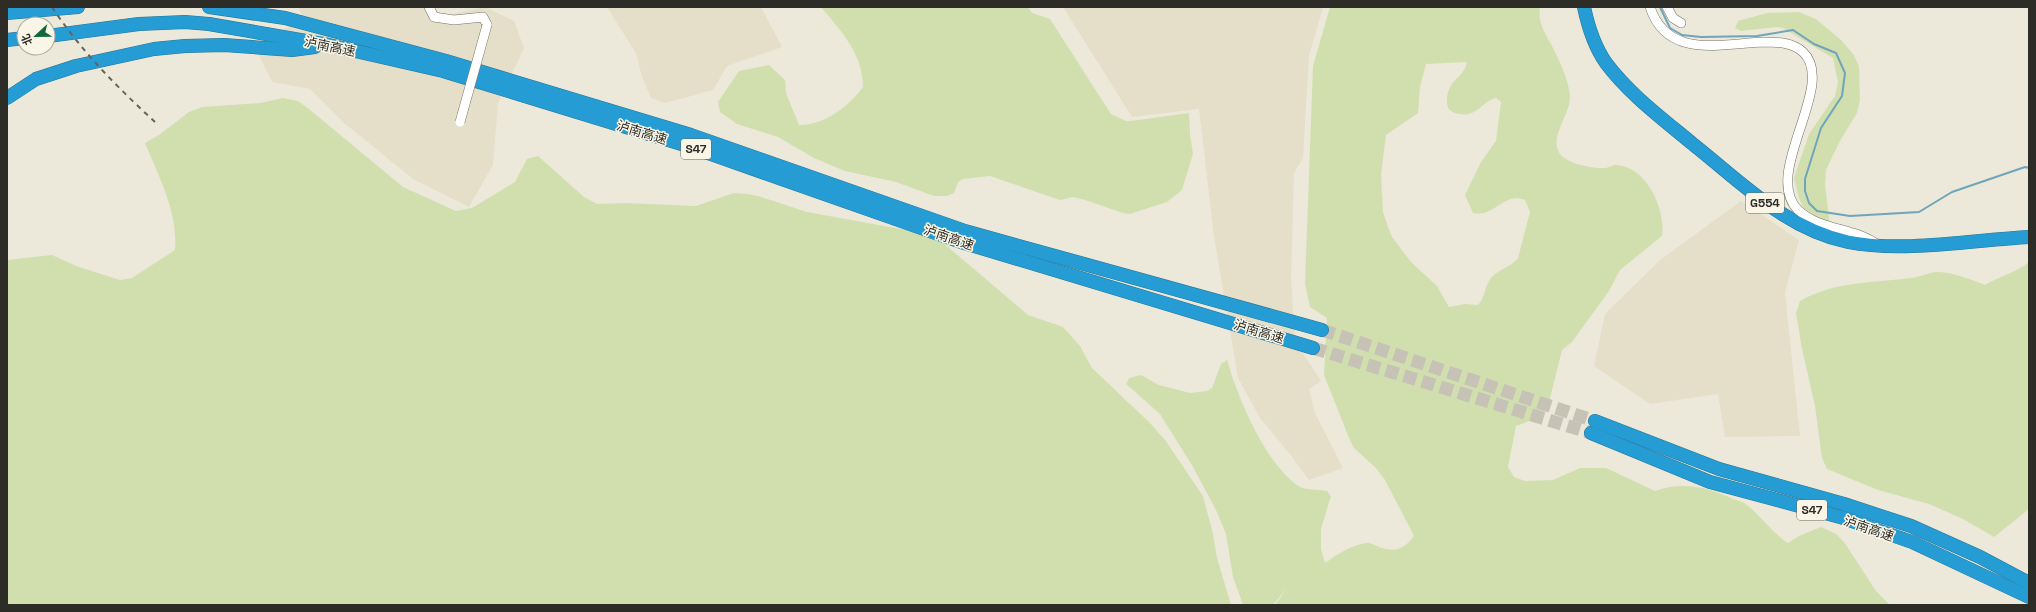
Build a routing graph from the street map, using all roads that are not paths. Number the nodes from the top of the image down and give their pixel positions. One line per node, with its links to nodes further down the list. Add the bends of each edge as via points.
1 (78, 7): 8 (highway)
2 (209, 7): 9 (highway, 泸南高速 / S47)
3 (258, 7): 9 (highway)
4 (429, 7): 16 (street, bridge, via 434,17 454,20 483,17 486,25)
5 (1584, 7): 18 (highway, G554, via 1595,45 1616,75 1638,98 1742,185 1784,216 1809,229 1839,240)
6 (1650, 7): 18 (street, via 1664,31 1682,43 1705,45 1778,42 1793,45 1804,52 1811,64 1812,80 1789,169 1790,199 1798,210 1810,218 1862,235)
7 (1667, 7): 10 (street, via 1673,18)
8 (7, 13)
9 (285, 18): 19 (highway, 泸南高速 / S47, via 446,60 684,132 965,231)
10 (1681, 23)
11 (56, 36): 12 (highway, 泸南高速 / S47, via 112,26 185,22)
12 (329, 45): 13 (highway, via 292,50 224,45 162,48 76,66); 20 (highway, 泸南高速 / S47, via 443,72 688,146 961,242)
13 (36, 79): 14 (highway); 15 (highway)
14 (7, 88)
15 (7, 98)
16 (460, 122)
17 (2029, 237): 18 (highway, G554)
18 (1878, 245)
19 (1322, 330)
20 (1313, 348)
21 (2029, 583): 22 (highway, 泸南高速 / S47, via 1980,557 1910,526 1844,504 1719,469 1593,427 1710,482 1840,517 1912,542)
22 (2029, 597)

